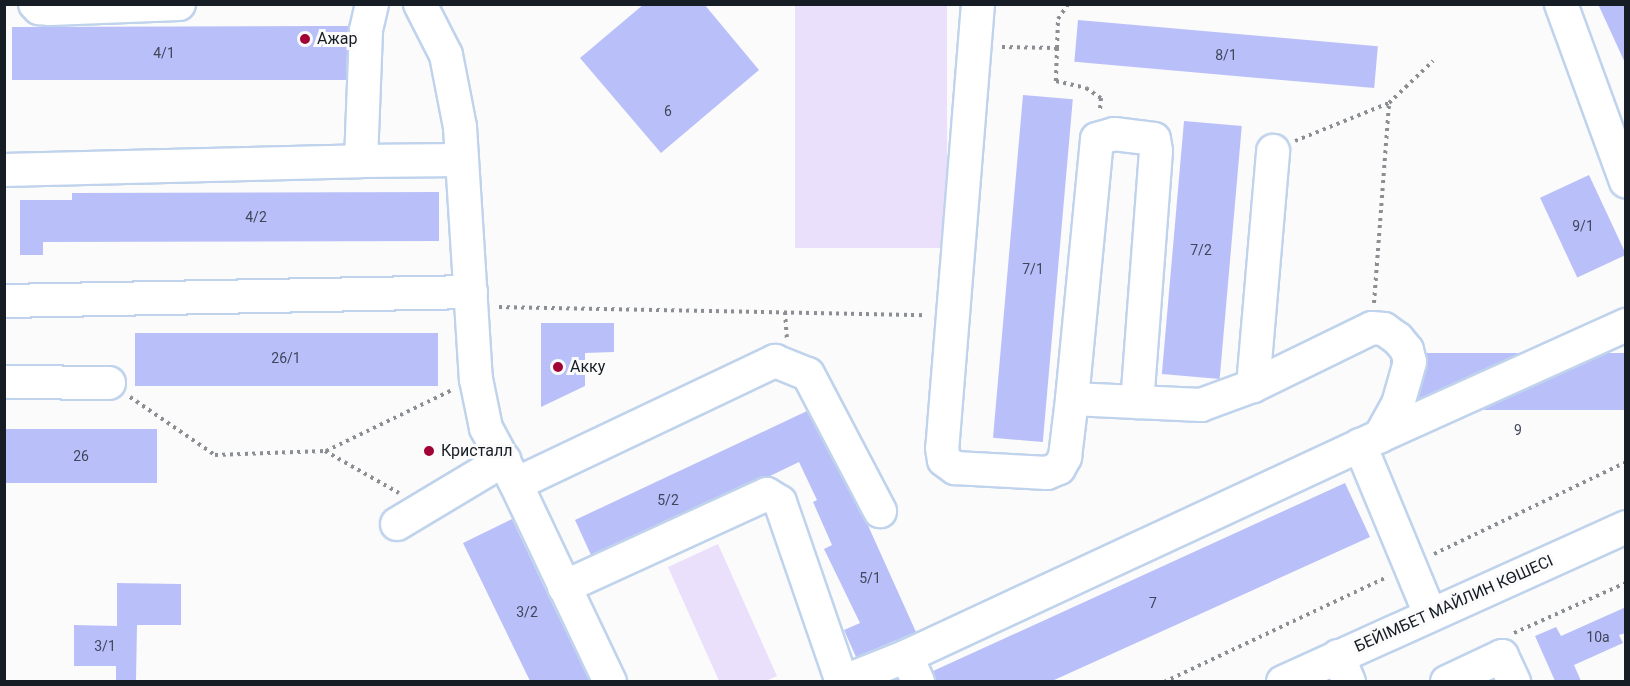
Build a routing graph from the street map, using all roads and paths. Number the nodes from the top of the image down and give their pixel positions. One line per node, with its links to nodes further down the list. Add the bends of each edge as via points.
1 (35, 4): 2 (street, via 50,9)
2 (179, 4)
3 (372, 4): 15 (street, via 366,30)
4 (420, 4): 14 (street, via 446,55)
5 (978, 4): 8 (street)
6 (1068, 4): 9 (path, via 1058,19)
7 (1561, 4): 17 (street)
8 (974, 47): 9 (path); 20 (street)
9 (1057, 48): 12 (path, via 1056,81 1086,88 1101,98)
10 (1433, 61): 11 (path)
11 (1389, 103): 13 (path); 22 (path)
12 (1097, 139): 27 (street); 28 (street, via 1114,134 1154,139 1156,151)
13 (1274, 151): 26 (street)
14 (462, 160): 15 (street); 18 (street)
15 (362, 161): 16 (street)
16 (4, 170)
17 (1626, 182)
18 (471, 300): 19 (street); 20 (path); 23 (street)
19 (4, 301)
20 (952, 315): 27 (street, via 942,448 944,460 955,468 1047,473 1059,468 1065,457)
21 (1626, 325): 29 (street)
22 (1372, 328): 26 (street); 29 (street, via 1384,329 1398,339 1410,362 1398,404)
23 (476, 379): 30 (path); 31 (street, via 486,428)
24 (4, 382): 25 (street)
25 (109, 383): 30 (path, via 215,454)
26 (1253, 386): 28 (street, via 1201,405)
27 (1072, 399): 28 (street)
28 (1137, 402)
29 (1370, 441): 38 (street); 40 (street)
30 (326, 451): 32 (path)
31 (510, 472): 32 (street); 33 (street, via 775,361 808,374); 37 (street)
32 (423, 507): 34 (street)
33 (880, 511)
34 (397, 524)
35 (1626, 527): 38 (street, БЕЙІМБЕТ МАЙЛИН КӨШЕСІ)
36 (1626, 583): 39 (path)
37 (564, 587): 42 (street); 43 (street, via 767,494 780,502)
38 (1431, 614): 41 (street, БЕЙІМБЕТ МАЙЛИН КӨШЕСІ)
39 (1513, 634)
40 (913, 669): 43 (street)
41 (1344, 669): 44 (street, БЕЙІМБЕТ МАЙЛИН КӨШЕСІ)
42 (610, 681)
43 (842, 681)
44 (1283, 681)
45 (1447, 681): 46 (street, via 1502,656)
46 (1514, 681)

